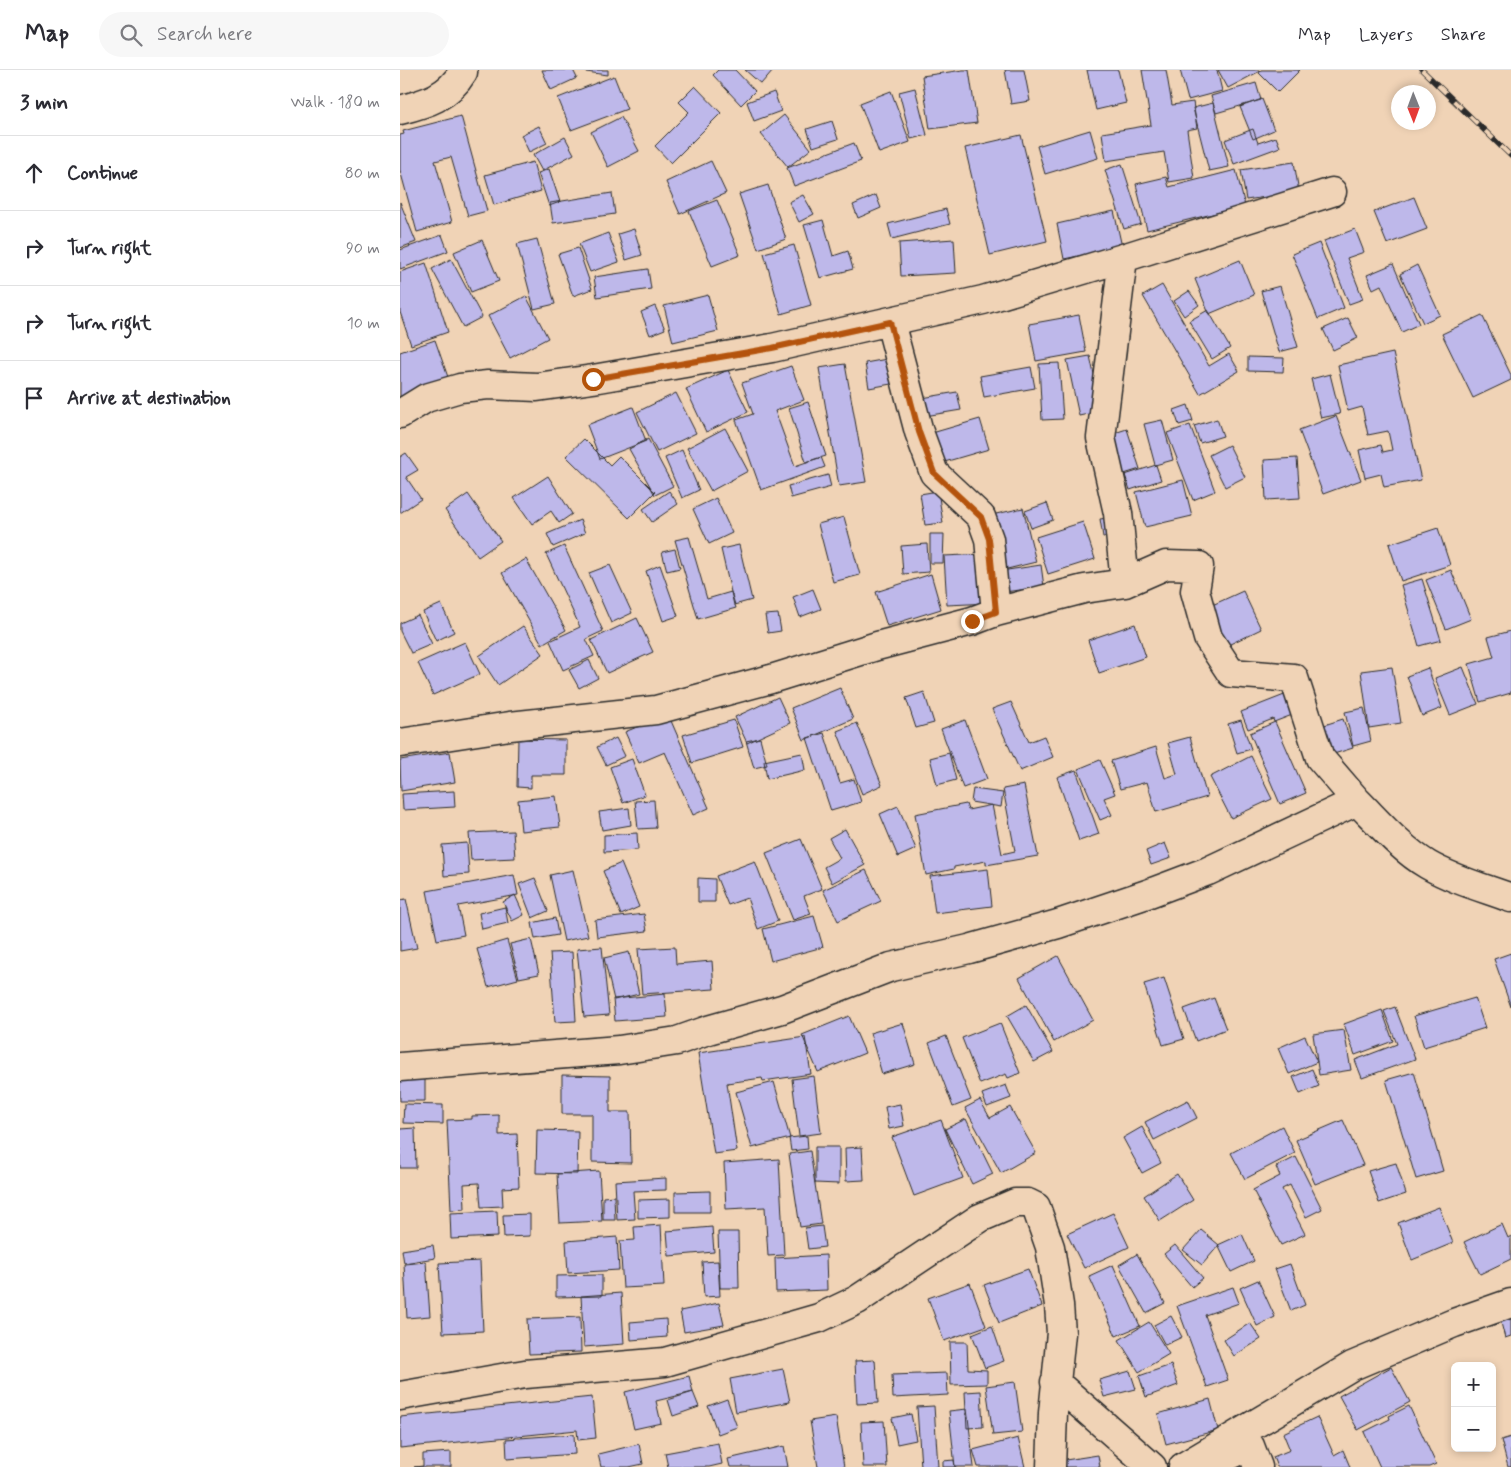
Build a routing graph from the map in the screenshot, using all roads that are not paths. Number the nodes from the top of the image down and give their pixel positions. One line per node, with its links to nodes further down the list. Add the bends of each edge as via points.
1 (462, 70): 2 (street, via 450,90 424,104)
2 (400, 110)
3 (1332, 192): 4 (street)
4 (1123, 258): 5 (street, via 983,300); 7 (street, via 1101,438 1118,513)
5 (890, 322): 6 (street, via 772,348 593,379 537,387 488,385 460,388 426,398); 8 (street, via 919,432 934,473 981,517 989,539)
6 (400, 414)
7 (1126, 583): 8 (street, via 1084,589); 10 (street, via 1166,565 1199,566 1195,591 1208,638 1231,673 1294,678 1320,758)
8 (996, 612): 9 (street, via 656,710 510,726)
9 (400, 743)
10 (1357, 800): 11 (street, via 1401,845 1428,865); 12 (street, via 1208,871 1146,894 1058,924 891,967 782,1009 677,1041 619,1050)
11 (1511, 898)
12 (400, 1067)
13 (1511, 1303): 18 (street, via 1352,1366)
14 (1055, 1382): 15 (street, via 1061,1333 1050,1247 1036,1207 1015,1203 980,1218 857,1300 819,1318 664,1362 525,1374); 16 (street); 17 (street)
15 (400, 1396)
16 (1051, 1467)
17 (1152, 1467)
18 (1183, 1467)
19 (1198, 1467): 20 (street, via 1250,1446)
20 (1258, 1467)

